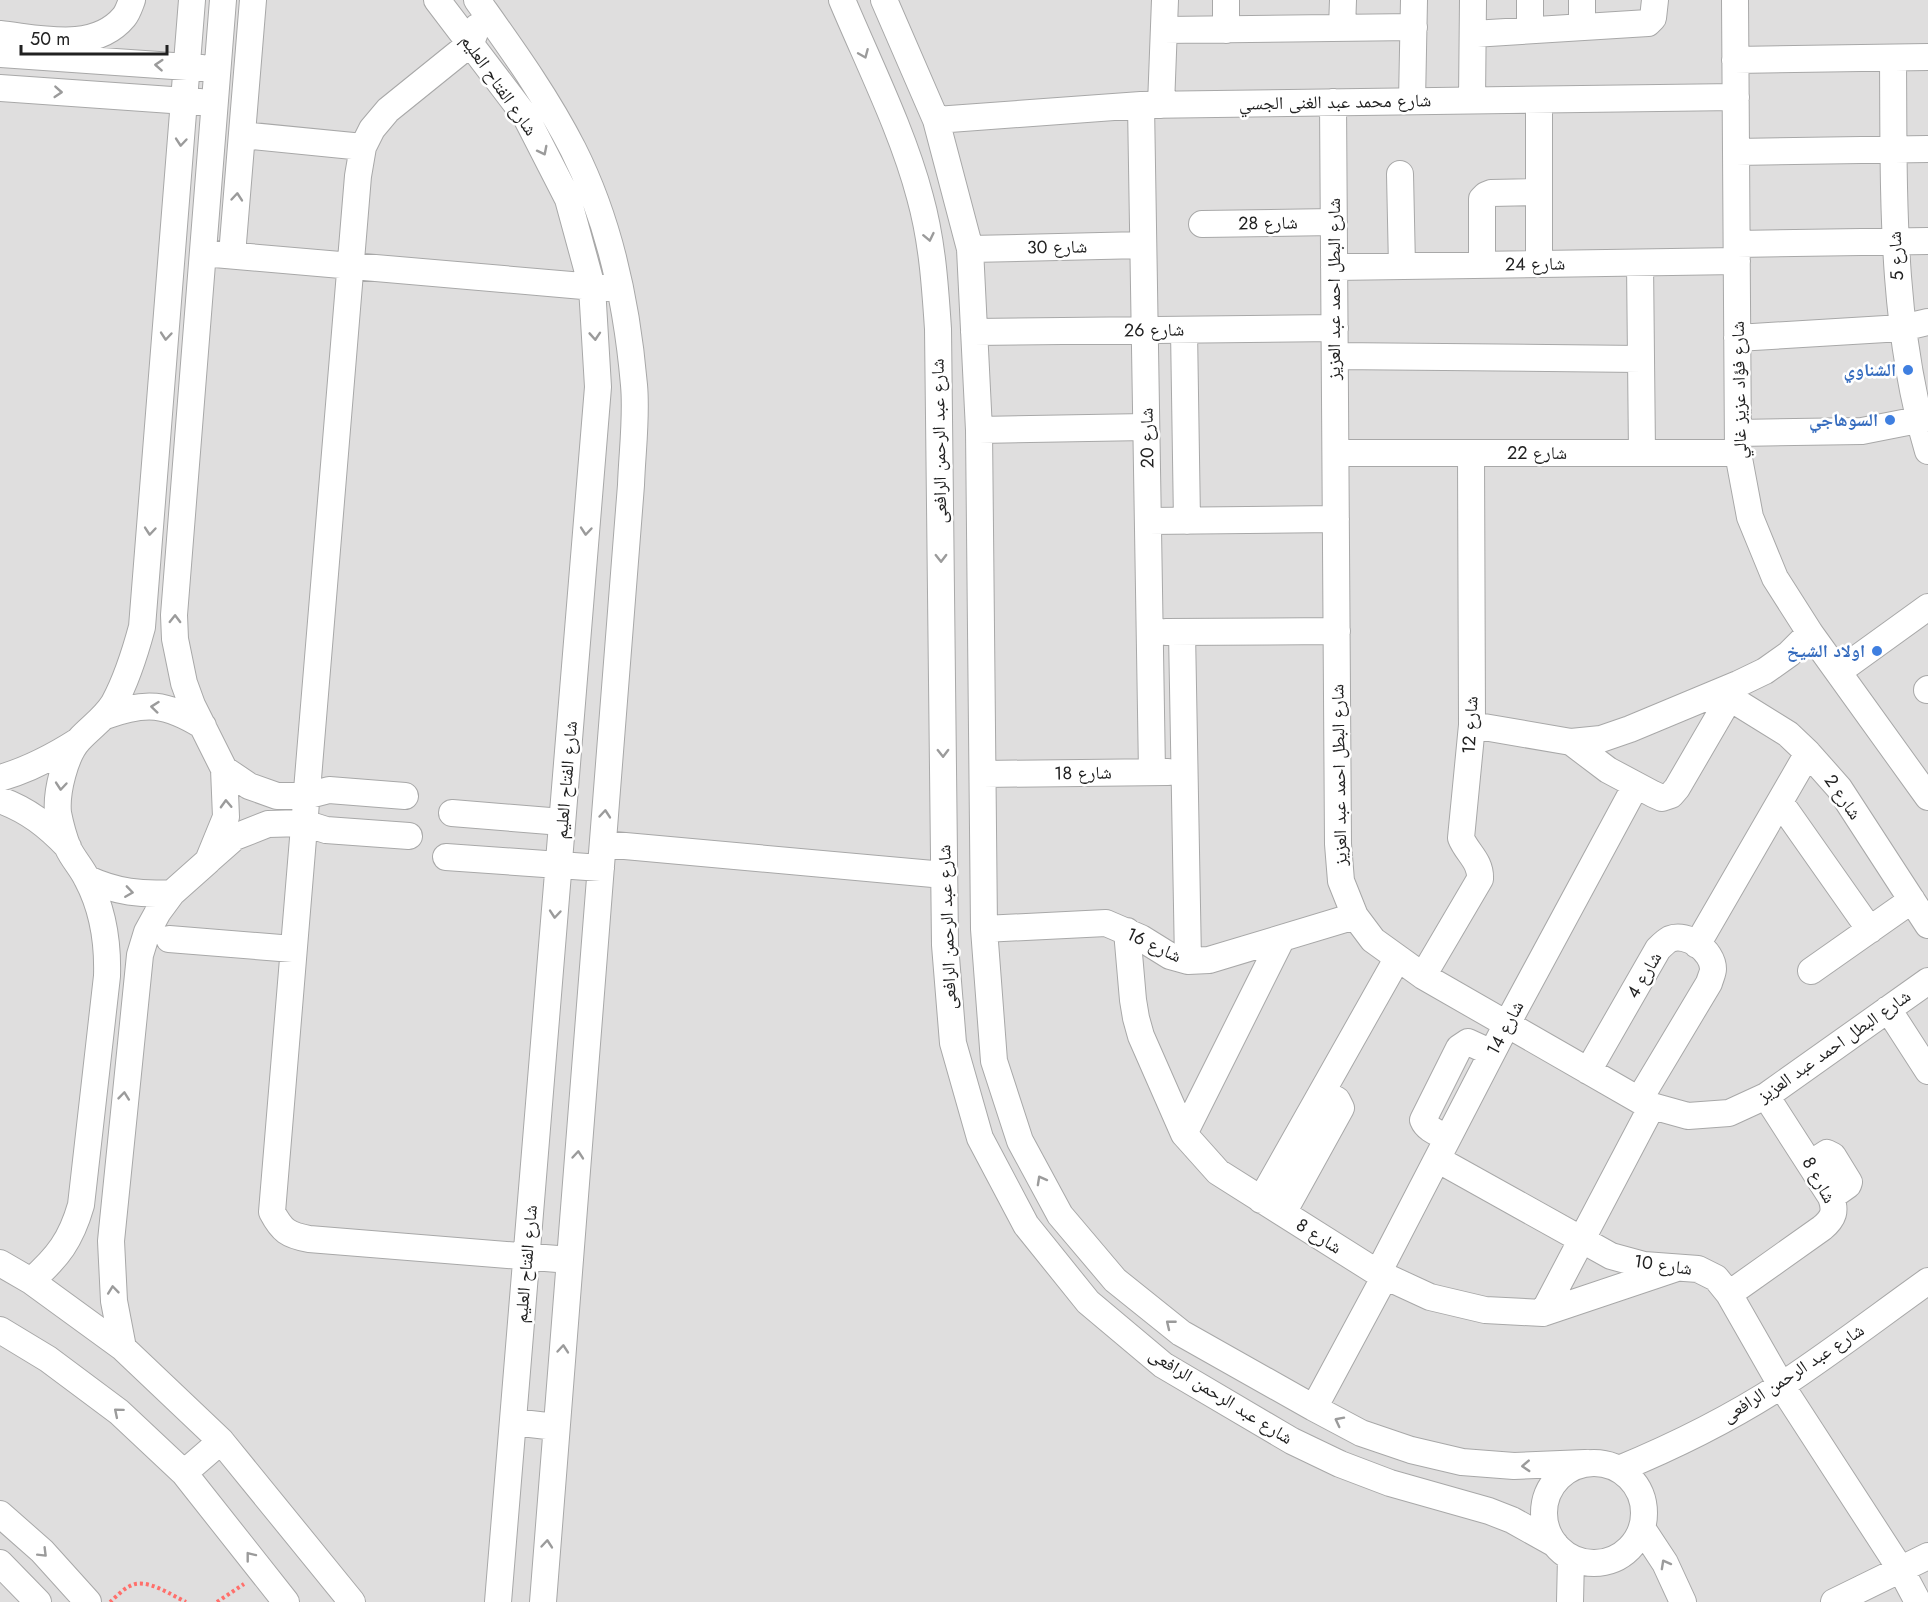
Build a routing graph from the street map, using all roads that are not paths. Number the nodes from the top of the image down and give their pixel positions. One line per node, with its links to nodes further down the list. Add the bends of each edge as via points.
1 (132, 0): 24 (street, via 125,16 105,34 76,41)
2 (192, 0): 31 (street)
3 (223, 0): 32 (street)
4 (253, 0): 42 (street)
5 (437, 0): 26 (street, شارع الفتاح العليم)
6 (842, 0): 76 (street, شارع عبد الرحمن الرافعى, one-way to 76, via 920,196 934,262)
7 (884, 0): 43 (street, شارع عبد الرحمن الرافعى)
8 (1165, 0): 21 (street, شارع 20)
9 (1226, 0): 22 (street)
10 (1343, 0): 20 (street)
11 (1414, 0): 18 (street)
12 (1473, 0): 25 (street)
13 (1530, 0): 23 (street)
14 (1582, 0): 19 (street)
15 (1654, 0): 19 (street, via 1653,18 1648,23)
16 (1735, 0): 30 (street, شارع فؤاد عزيز غالي)
17 (481, 5): 26 (street); 67 (street, شارع الفتاح العليم, via 536,85 573,150 602,219)
18 (1414, 27): 20 (street); 38 (street)
19 (1582, 27): 23 (street)
20 (1342, 28): 22 (street)
21 (1164, 30): 22 (street); 41 (street, شارع 20)
22 (1226, 30)
23 (1530, 30): 25 (street)
24 (0, 34)
25 (1473, 34): 36 (street)
26 (471, 43): 45 (street, via 388,110); 66 (street, شارع الفتاح العليم, one-way to 66, via 526,117 568,199)
27 (0, 54): 31 (street, one-way to 27)
28 (1928, 57): 29 (street)
29 (1893, 58): 30 (street); 47 (street, شارع 5)
30 (1735, 60): 34 (street, شارع فؤاد عزيز غالي)
31 (187, 67): 32 (street); 37 (street)
32 (217, 70): 40 (street)
33 (0, 88): 37 (street, one-way to 37)
34 (1736, 97): 35 (street, شارع محمد عبد الغنى الجسي); 48 (street, شارع فؤاد عزيز غالي)
35 (1539, 99): 36 (street, شارع محمد عبد الغنى الجسي); 50 (street)
36 (1472, 100): 38 (street, شارع محمد عبد الغنى الجسي)
37 (184, 101): 40 (street); 96 (street, one-way to 96, via 142,627 129,671)
38 (1412, 101): 39 (street, شارع محمد عبد الغنى الجسي)
39 (1333, 102): 41 (street, شارع محمد عبد الغنى الجسي); 51 (street, شارع البطل احمد عبد العزيز)
40 (214, 104): 42 (street); 58 (street)
41 (1151, 105): 43 (street, شارع محمد عبد الغنى الجسي); 55 (street, شارع 20)
42 (244, 106): 44 (street)
43 (936, 120): 56 (street, شارع عبد الرحمن الرافعى)
44 (242, 135): 45 (street); 59 (street, one-way to 44)
45 (363, 147): 63 (street)
46 (1928, 149): 47 (street)
47 (1894, 150): 48 (street); 54 (street, شارع 5)
48 (1736, 152): 57 (street, شارع فؤاد عزيز غالي)
49 (1400, 174): 64 (street)
50 (1539, 192): 61 (street); 62 (street, via 1491,193 1482,199)
51 (1334, 222): 52 (street, شارع 28); 65 (street, شارع البطل احمد عبد العزيز)
52 (1202, 224)
53 (1928, 241): 54 (street, شارع 24)
54 (1895, 242): 57 (street, شارع 24); 70 (street, شارع 5)
55 (1143, 245): 56 (street, شارع 30); 71 (street, شارع 20)
56 (970, 249): 74 (street, شارع عبد الرحمن الرافعى)
57 (1737, 252): 60 (street, شارع 24); 73 (street, شارع فؤاد عزيز غالي)
58 (203, 253): 59 (street); 98 (street, one-way to 58, via 178,661 174,615)
59 (232, 255): 63 (street)
60 (1640, 263): 61 (street, شارع 24); 77 (street)
61 (1539, 264): 62 (street, شارع 24)
62 (1482, 265): 64 (street, شارع 24)
63 (350, 266): 66 (street); 109 (street)
64 (1402, 266): 65 (street, شارع 24)
65 (1334, 267): 69 (street, شارع البطل احمد عبد العزيز)
66 (592, 287): 67 (street); 114 (street, شارع الفتاح العليم, one-way to 114, via 598,387)
67 (622, 290): 119 (street, شارع الفتاح العليم, one-way to 67, via 632,474 634,387)
68 (1928, 322): 70 (street)
69 (1335, 328): 72 (street, شارع 26); 75 (street, شارع البطل احمد عبد العزيز)
70 (1902, 328): 73 (street); 78 (street, شارع 5)
71 (1145, 330): 72 (street, شارع 26); 74 (street, شارع 26); 79 (street, شارع 20)
72 (1184, 330): 88 (street)
73 (1737, 338): 81 (street, شارع فؤاد عزيز غالي)
74 (975, 343): 76 (street, شارع 26); 80 (street, شارع عبد الرحمن الرافعى)
75 (1335, 356): 77 (street); 83 (street, شارع البطل احمد عبد العزيز)
76 (939, 357): 122 (street, شارع عبد الرحمن الرافعى, one-way to 122)
77 (1641, 359): 85 (street)
78 (1923, 419): 81 (street, شارع 22, via 1862,431); 82 (street, شارع 5)
79 (1146, 427): 80 (street); 87 (street, شارع 20)
80 (979, 430): 105 (street, شارع عبد الرحمن الرافعى)
81 (1738, 443): 85 (street, شارع 22); 93 (street, شارع فؤاد عزيز غالي, via 1750,517 1775,578)
82 (1928, 450)
83 (1336, 453): 84 (street, شارع 22); 86 (street, شارع البطل احمد عبد العزيز)
84 (1471, 453): 85 (street, شارع 22); 97 (street, شارع 12)
85 (1642, 453)
86 (1336, 519): 88 (street); 90 (street, شارع البطل احمد عبد العزيز)
87 (1148, 521): 88 (street); 91 (street, شارع 20)
88 (1187, 521)
89 (1928, 607): 94 (street)
90 (1337, 631): 92 (street); 126 (street, شارع البطل احمد عبد العزيز, via 1338,844 1341,881)
91 (1150, 632): 92 (street); 104 (street, شارع 20)
92 (1182, 632): 103 (street)
93 (1810, 633): 94 (street, شارع فؤاد عزيز غالي); 95 (street, via 1789,654)
94 (1838, 672): 107 (street, شارع فؤاد عزيز غالي)
95 (1734, 691): 100 (street, via 1601,739); 101 (street, شارع 2); 108 (street, via 1671,795 1662,798)
96 (105, 716): 98 (street, one-way to 96, via 181,712 156,706 129,707); 99 (street)
97 (1472, 725): 100 (street); 138 (street, شارع 12, via 1461,838 1478,863 1480,879)
98 (202, 726): 102 (street)
99 (78, 741): 106 (street, via 37,764); 117 (street, one-way to 117, via 62,775 58,812)
100 (1571, 742): 108 (street)
101 (1808, 753): 112 (street); 125 (street, شارع 2, via 1839,788)
102 (224, 769): 109 (street, via 249,786 277,796); 120 (street, one-way to 102, via 226,817)
103 (1184, 771): 104 (street, شارع 18); 136 (street)
104 (1152, 772): 105 (street, شارع 18)
105 (982, 774): 128 (street, شارع عبد الرحمن الرافعى)
106 (0, 778)
107 (1924, 783)
108 (1636, 785): 141 (street, شارع 14)
109 (306, 796): 110 (street, via 329,790); 115 (street)
110 (405, 796)
111 (0, 800): 117 (street, via 27,811)
112 (1780, 802): 129 (street); 133 (street)
113 (452, 813): 114 (street)
114 (562, 822): 121 (street, شارع الفتاح العليم)
115 (304, 823): 116 (street, via 326,830); 120 (street, via 268,824 235,837); 134 (street)
116 (409, 836)
117 (68, 848): 123 (street)
118 (446, 856): 121 (street)
119 (602, 856): 121 (street); 122 (street); 153 (street, شارع الفتاح العليم, one-way to 119)
120 (208, 861): 124 (street)
121 (559, 865): 152 (street, شارع الفتاح العليم, one-way to 152)
122 (944, 875): 173 (street, شارع عبد الرحمن الرافعى, via 953,1043 980,1138 1026,1225 1088,1302 1163,1365 1293,1441 1390,1483 1512,1520)
123 (88, 879): 124 (street, one-way to 124, via 129,893); 157 (street, via 104,927 107,976 81,1205 66,1244)
124 (172, 893): 162 (street, one-way to 124, via 114,1301 111,1241 136,978 147,932)
125 (1912, 900): 127 (street, شارع 2); 129 (street)
126 (1355, 916): 131 (street, شارع 16); 135 (street, شارع البطل احمد عبد العزيز, via 1373,940)
127 (1928, 925)
128 (984, 929): 130 (street, شارع 16, via 1106,923); 164 (street, شارع عبد الرحمن الرافعى, one-way to 128, via 1181,1333 1115,1280 1060,1215 1020,1141 994,1061)
129 (1870, 930): 137 (street)
130 (1127, 931): 136 (street, شارع 16, via 1170,956); 147 (street, شارع 8, via 1133,1000 1141,1036)
131 (1282, 938): 136 (street, شارع 16, via 1209,960); 147 (street)
132 (169, 939): 134 (street)
133 (1697, 945): 142 (street, شارع 4, via 1677,938 1658,949); 146 (street, via 1709,954 1713,969 1709,983)
134 (293, 949): 152 (street, via 272,1195 272,1212 280,1226 293,1236 309,1239)
135 (1397, 959): 138 (street, شارع البطل احمد عبد العزيز); 144 (street)
136 (1188, 961)
137 (1811, 971)
138 (1423, 976): 141 (street, شارع البطل احمد عبد العزيز)
139 (1928, 981): 140 (street, شارع البطل احمد عبد العزيز)
140 (1888, 1009): 143 (street); 145 (street, شارع البطل احمد عبد العزيز)
141 (1507, 1024): 142 (street, شارع البطل احمد عبد العزيز); 148 (street, شارع 14)
142 (1588, 1071): 146 (street, شارع البطل احمد عبد العزيز)
143 (1928, 1071)
144 (1322, 1092): 149 (street); 150 (street, via 1337,1100 1341,1108)
145 (1766, 1096): 146 (street, شارع البطل احمد عبد العزيز, via 1729,1113 1688,1116); 159 (street, شارع 8, via 1832,1197 1835,1208 1832,1220)
146 (1646, 1103): 151 (street)
147 (1184, 1134): 149 (street, شارع 8, via 1218,1172)
148 (1442, 1148): 151 (street, شارع 10); 156 (street, شارع 14)
149 (1261, 1200): 150 (street, شارع 8)
150 (1282, 1213): 156 (street, شارع 8)
151 (1581, 1240): 155 (street, شارع 10, via 1611,1256); 160 (street)
152 (526, 1256): 153 (street); 165 (street, شارع الفتاح العليم)
153 (570, 1260): 166 (street, شارع الفتاح العليم, one-way to 153)
154 (0, 1263): 157 (street)
155 (1677, 1268): 159 (street, شارع 10, via 1698,1269 1716,1278); 160 (street, شارع 8)
156 (1381, 1274): 160 (street, شارع 8, via 1430,1297 1474,1308); 164 (street, شارع 14)
157 (31, 1281): 162 (street)
158 (1928, 1281): 163 (street, شارع عبد الرحمن الرافعى)
159 (1729, 1293): 163 (street, شارع 10)
160 (1543, 1313)
161 (0, 1330): 170 (street, one-way to 161, via 119,1412 48,1359)
162 (123, 1348): 167 (street)
163 (1782, 1385): 169 (street, شارع عبد الرحمن الرافعى, via 1716,1424); 176 (street, شارع 10)
164 (1314, 1408): 168 (street, شارع عبد الرحمن الرافعى, one-way to 164, via 1514,1466 1462,1462 1361,1433)
165 (513, 1422): 166 (street); 181 (street, شارع الفتاح العليم)
166 (556, 1427): 182 (street, شارع الفتاح العليم, one-way to 166)
167 (221, 1441): 170 (street); 180 (street)
168 (1585, 1463): 169 (street); 173 (street, via 1559,1476 1545,1502 1547,1532)
169 (1619, 1469): 172 (street, via 1641,1494 1645,1511)
170 (184, 1473): 179 (street, one-way to 170)
171 (0, 1514): 178 (street, one-way to 178, via 42,1551)
172 (1642, 1528): 173 (street, via 1636,1541 1614,1560 1585,1563); 184 (street, one-way to 172, via 1665,1563)
173 (1563, 1551): 183 (street)
174 (1928, 1556): 176 (street)
175 (0, 1563): 177 (street)
176 (1901, 1570): 185 (street); 186 (street, شارع 10)
177 (38, 1602)
178 (88, 1602)
179 (285, 1602)
180 (352, 1602)
181 (498, 1602)
182 (543, 1602)
183 (1570, 1602)
184 (1683, 1602)
185 (1834, 1602)
186 (1918, 1602)

